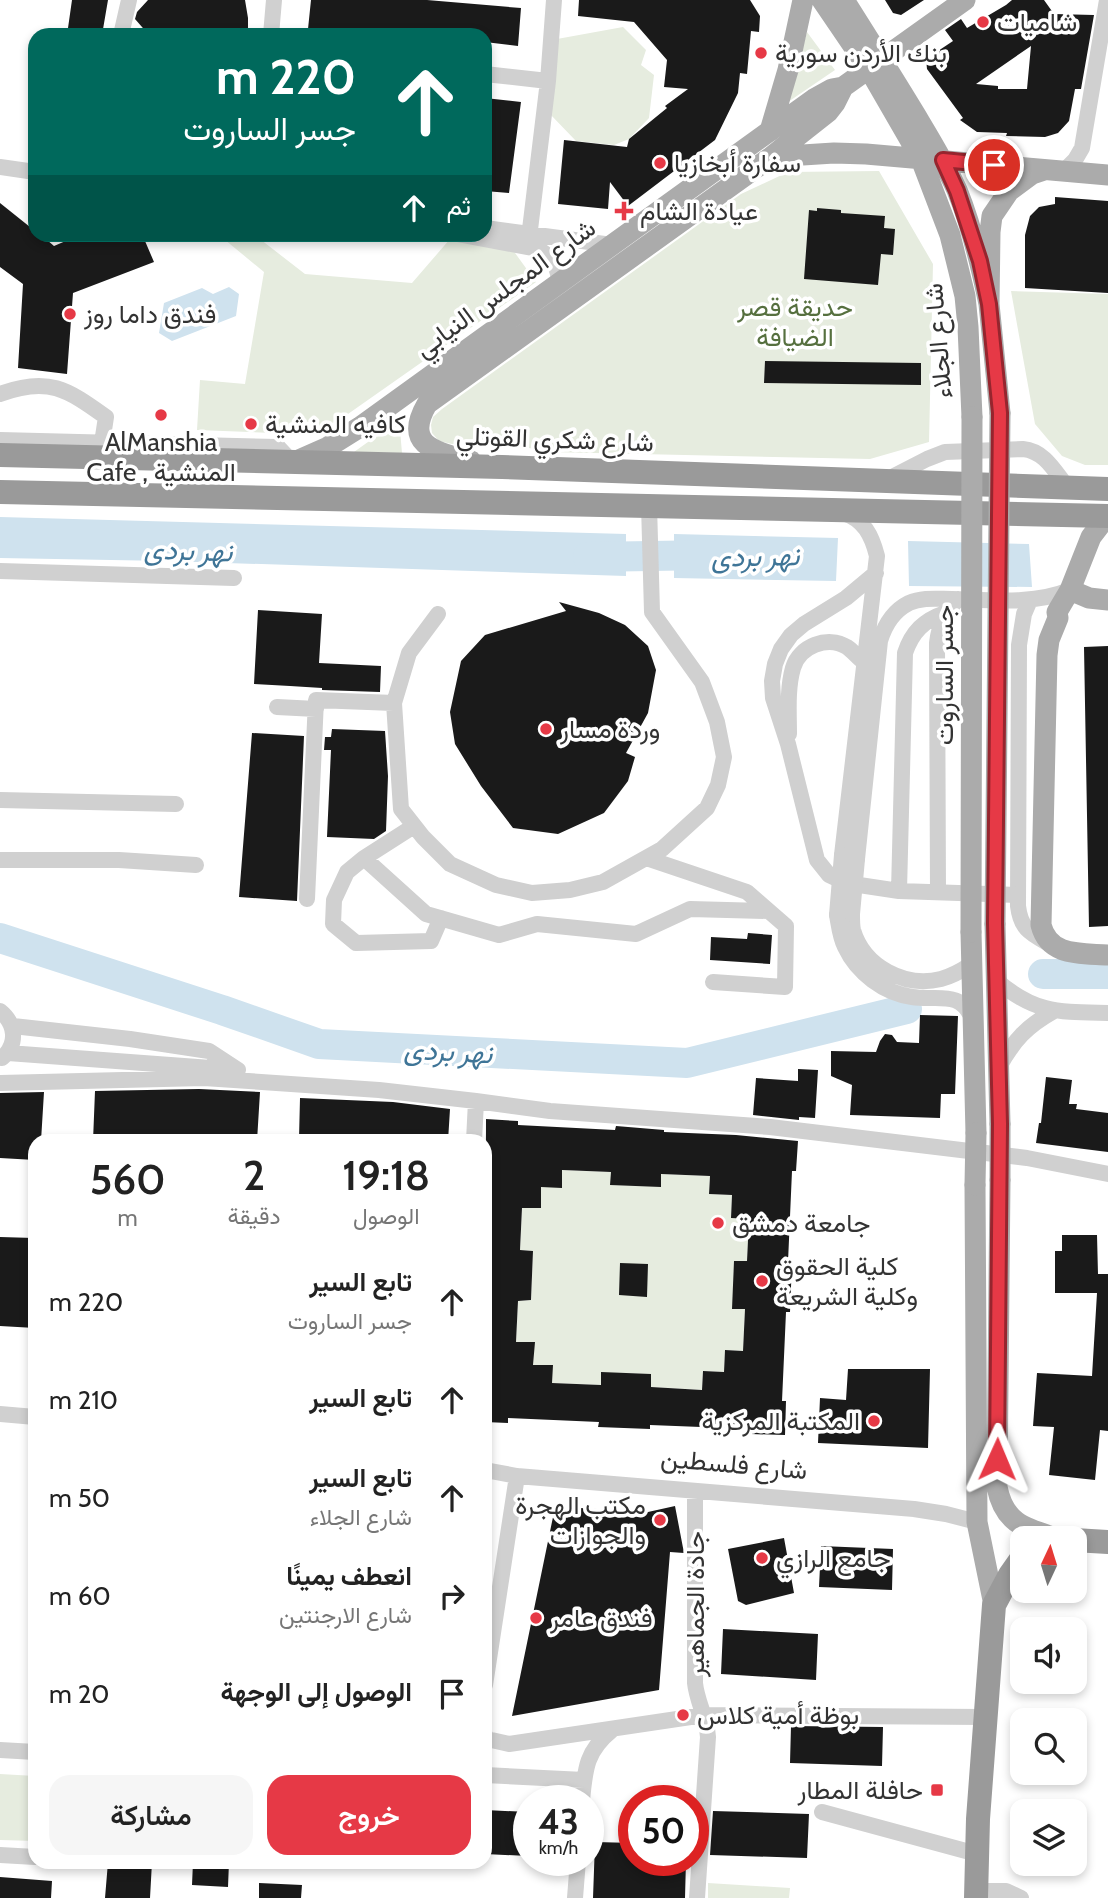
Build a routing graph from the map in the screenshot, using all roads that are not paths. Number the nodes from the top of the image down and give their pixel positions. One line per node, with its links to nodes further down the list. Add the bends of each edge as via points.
1 (129, 0): 9 (street)
2 (274, 0): 10 (street)
3 (554, 0): 13 (street)
4 (803, 0): 15 (main road)
5 (822, 0): 11 (main road, شارع الجلاء)
6 (844, 0): 11 (main road, شارع الجلاء)
7 (965, 0): 11 (main road)
8 (1107, 0): 20 (street, via 1082,148 1074,160)
9 (123, 28)
10 (272, 28)
11 (876, 64): 14 (main road); 17 (main road, شارع الجلاء); 18 (main road, شارع الجلاء)
12 (492, 75): 13 (street)
13 (548, 81): 25 (street)
14 (843, 87): 15 (main road, شارع المجلس النيابي, via 814,99); 16 (main road, شارع المجلس النيابي, via 828,112)
15 (770, 131): 26 (main road, شارع المجلس النيابي)
16 (771, 157): 17 (main road, via 834,153); 35 (main road, شارع المجلس النيابي, via 427,404 418,425 429,447)
17 (921, 159): 18 (main road); 30 (main road, شارع الجلاء, via 950,235 965,296)
18 (943, 160): 20 (main road); 28 (main road, شارع الجلاء, via 969,224)
19 (0, 167): 21 (street)
20 (1055, 170): 22 (main road); 28 (main road, via 1032,174 1014,187 992,216)
21 (28, 171)
22 (1108, 175)
23 (492, 230): 25 (street)
24 (492, 238): 25 (street)
25 (529, 240): 26 (street); 27 (street, via 553,260)
26 (612, 245): 27 (main road, شارع المجلس النيابي)
27 (560, 283): 34 (main road, شارع المجلس النيابي, via 360,427)
28 (989, 304): 75 (main road, جسر الساروت, bridge, via 1000,413)
29 (0, 394): 32 (street, via 44,385 74,394 106,416)
30 (972, 417): 74 (main road, جسر الساروت, bridge)
31 (0, 440): 32 (street)
32 (102, 443): 34 (street, via 278,447)
33 (0, 455): 34 (highway, شارع شكري القوتلي)
34 (292, 462): 35 (highway, شارع شكري القوتلي)
35 (490, 467): 36 (highway, شارع شكري القوتلي)
36 (885, 481): 37 (highway, شارع شكري القوتلي); 37 (street, via 946,452 1023,449 1043,457)
37 (1068, 488): 38 (highway, شارع شكري القوتلي)
38 (1108, 489)
39 (0, 492): 40 (highway)
40 (649, 505): 41 (highway); 62 (street, via 652,612 702,682 724,757 707,808)
41 (834, 510): 42 (highway); 44 (street, via 864,525 873,540)
42 (1107, 516): 46 (main road, via 1091,537)
43 (0, 571): 45 (street)
44 (876, 573): 52 (street); 56 (street, via 804,624 781,649 772,690)
45 (234, 578)
46 (1070, 590): 48 (street); 49 (main road); 72 (main road, via 1057,612 1047,655 1041,925)
47 (958, 599): 48 (street); 50 (street); 60 (street, via 911,602 894,614 883,631)
48 (1030, 600): 67 (street, via 1019,645)
49 (1108, 600)
50 (946, 613): 65 (street, via 919,627 905,653); 66 (street, via 937,643)
51 (438, 614): 53 (street, via 409,653)
52 (864, 662): 56 (street, via 847,647 832,642 803,651 790,679); 60 (street)
53 (394, 703): 55 (street, via 316,700); 59 (street, via 401,808)
54 (277, 707): 55 (street)
55 (316, 709): 68 (street)
56 (788, 744): 65 (street, via 822,868 846,883)
57 (0, 800): 58 (street)
58 (176, 804)
59 (414, 826): 61 (street); 62 (street, via 450,864 495,885 532,893 603,881)
60 (849, 857): 70 (street, bridge)
61 (364, 858): 71 (street, via 426,914); 71 (street, via 347,872 334,900 333,924 356,943 431,941)
62 (646, 858): 69 (street, via 747,892)
63 (0, 860): 64 (street)
64 (196, 865)
65 (899, 891): 66 (street)
66 (938, 892): 67 (street)
67 (1018, 895): 72 (street, via 1024,928)
68 (307, 899)
69 (768, 911): 71 (street, via 690,909 636,934 537,924 499,935); 76 (street, via 786,926 785,987)
70 (845, 915): 74 (street, via 871,960 902,978 938,980); 80 (street, via 840,934 860,970 883,988 911,997 954,999)
71 (441, 918)
72 (1055, 947): 73 (main road)
73 (1108, 955)
74 (970, 965): 80 (main road, جسر الساروت)
75 (996, 980): 78 (street, via 1023,1000); 83 (main road, جسر الساروت)
76 (713, 982)
77 (0, 1011): 81 (street)
78 (1054, 1011): 79 (street); 83 (street, via 1021,1034)
79 (1108, 1013)
80 (973, 1020): 93 (main road, جسر الساروت, bridge)
81 (13, 1026): 82 (street, via 12,1045); 82 (street, via 209,1051 237,1070)
82 (4, 1056)
83 (999, 1067): 94 (main road, جسر الساروت, bridge, via 997,1487 1002,1506)
84 (0, 1083): 85 (street, via 204,1078)
85 (476, 1101): 86 (street); 87 (street, via 770,1127 1027,1158)
86 (474, 1134)
87 (1108, 1174)
88 (0, 1414): 89 (street)
89 (28, 1416)
90 (492, 1471): 91 (street, شارع فلسطين)
91 (517, 1476): 92 (street, شارع فلسطين); 99 (street)
92 (695, 1491): 93 (street, شارع فلسطين, via 914,1509); 100 (street, جادة الجماهير, via 695,1683)
93 (977, 1522): 98 (main road, جسر الساروت)
94 (1021, 1526)
95 (1087, 1541): 96 (highway)
96 (1108, 1542)
97 (1010, 1575): 98 (highway)
98 (994, 1605): 101 (highway)
99 (492, 1639)
100 (704, 1715): 101 (street); 102 (street); 117 (street, جادة الجماهير, via 708,1737)
101 (985, 1717): 110 (highway)
102 (612, 1730): 103 (street, via 509,1744); 107 (street, via 587,1760)
103 (492, 1740)
104 (0, 1750): 105 (street)
105 (28, 1752)
106 (492, 1775): 107 (street)
107 (584, 1780): 108 (street)
108 (584, 1785)
109 (822, 1812): 110 (street)
110 (977, 1854): 114 (highway)
111 (0, 1855): 112 (street)
112 (28, 1857)
113 (577, 1876): 116 (street)
114 (976, 1894): 115 (street)
115 (1013, 1895)
116 (575, 1898)
117 (697, 1898)

